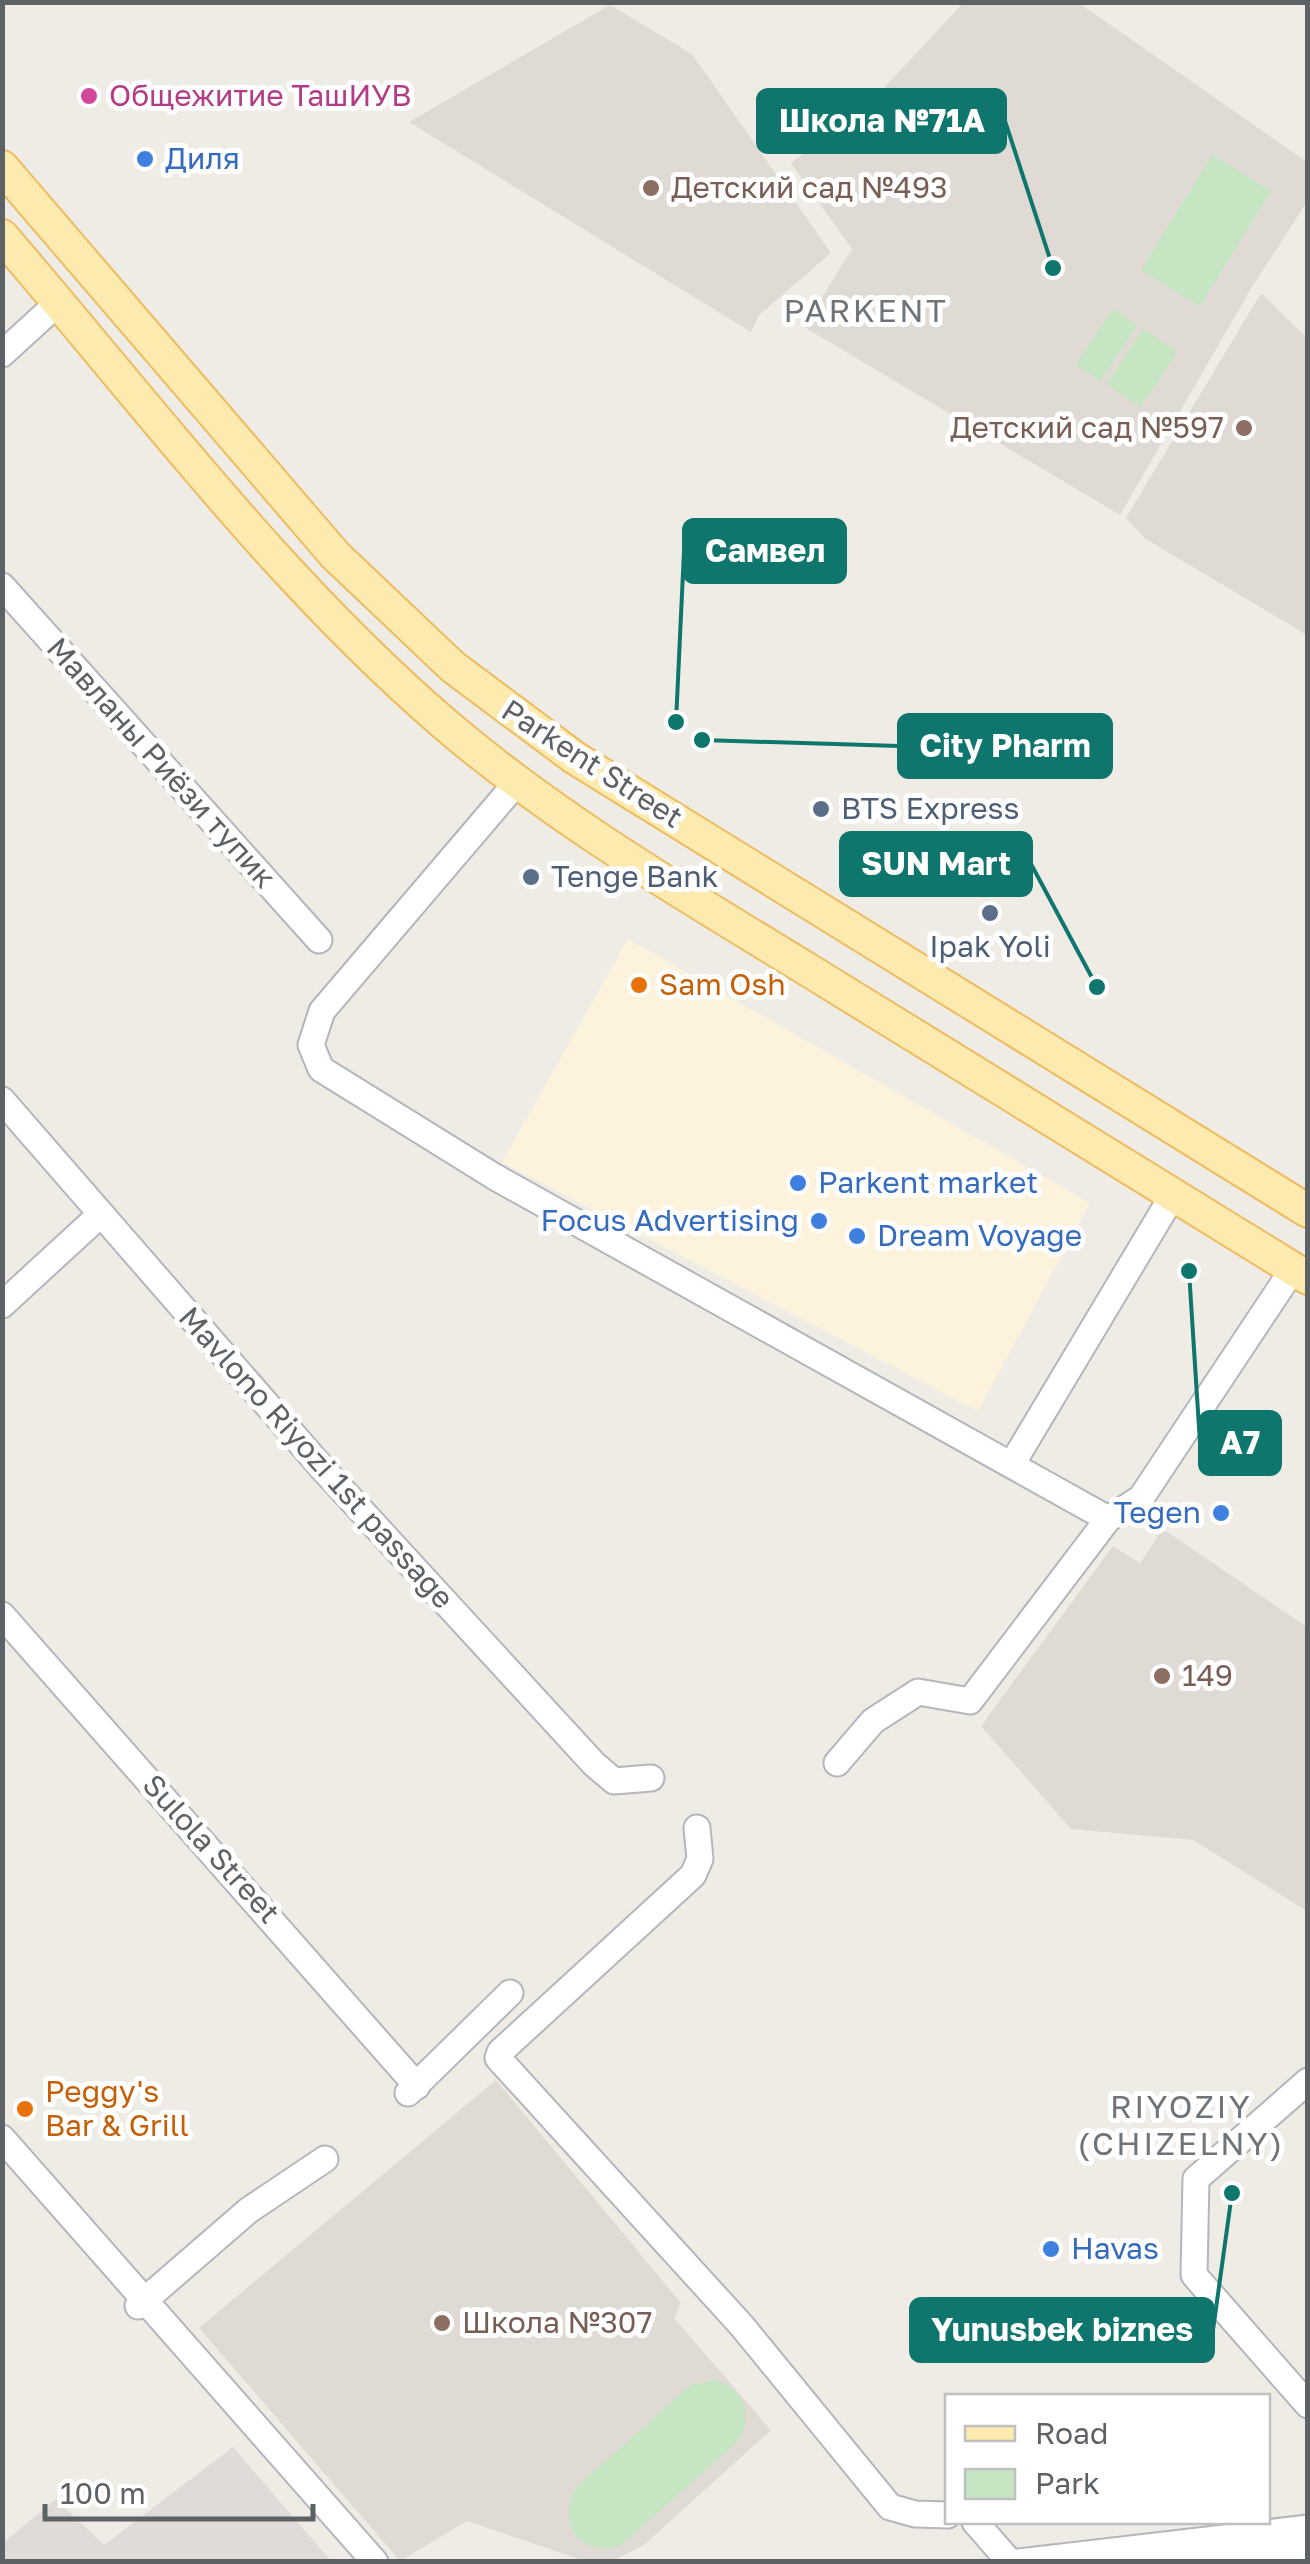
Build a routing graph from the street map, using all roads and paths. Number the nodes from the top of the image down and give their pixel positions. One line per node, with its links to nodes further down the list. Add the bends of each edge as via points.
1 (2, 167): 10 (main road, Parkent Street, via 335,554 493,699 591,768)
2 (2, 236): 3 (main road, Parkent Street)
3 (59, 302): 4 (street); 6 (main road, Parkent Street, via 345,632)
4 (2, 354)
5 (2, 586): 7 (street, Мавланы Риёзи тупик)
6 (518, 781): 9 (main road, Parkent Street, via 770,947); 14 (street, via 322,1011 311,1045 321,1069 495,1176)
7 (319, 940)
8 (2, 1100): 11 (street, Mavlono Riyozi 1st passage)
9 (1173, 1195): 12 (main road, Parkent Street); 14 (street)
10 (1308, 1210)
11 (100, 1214): 13 (street); 18 (street, Mavlono Riyozi 1st passage, via 594,1764 614,1781)
12 (1300, 1274): 15 (street, via 1141,1498)
13 (2, 1305)
14 (1012, 1464): 15 (street)
15 (1108, 1519): 17 (street, via 970,1702 918,1692 873,1721)
16 (2, 1615): 20 (street, Sulola Street, via 413,2089)
17 (837, 1763)
18 (651, 1778)
19 (697, 1828): 27 (street, via 700,1859 693,1875 498,2058 742,2326 890,2507)
20 (510, 1993)
21 (1308, 2081): 26 (street, via 1196,2180 1194,2275)
22 (2, 2138): 25 (street)
23 (2, 2157): 25 (street)
24 (325, 2159): 25 (street, via 249,2210)
25 (142, 2303): 31 (street); 32 (street)
26 (1308, 2405)
27 (945, 2515)
28 (977, 2524): 33 (street)
29 (1308, 2528): 34 (street)
30 (1308, 2546): 35 (street)
31 (362, 2562)
32 (375, 2562)
33 (1010, 2562)
34 (1018, 2562)
35 (1156, 2562)

